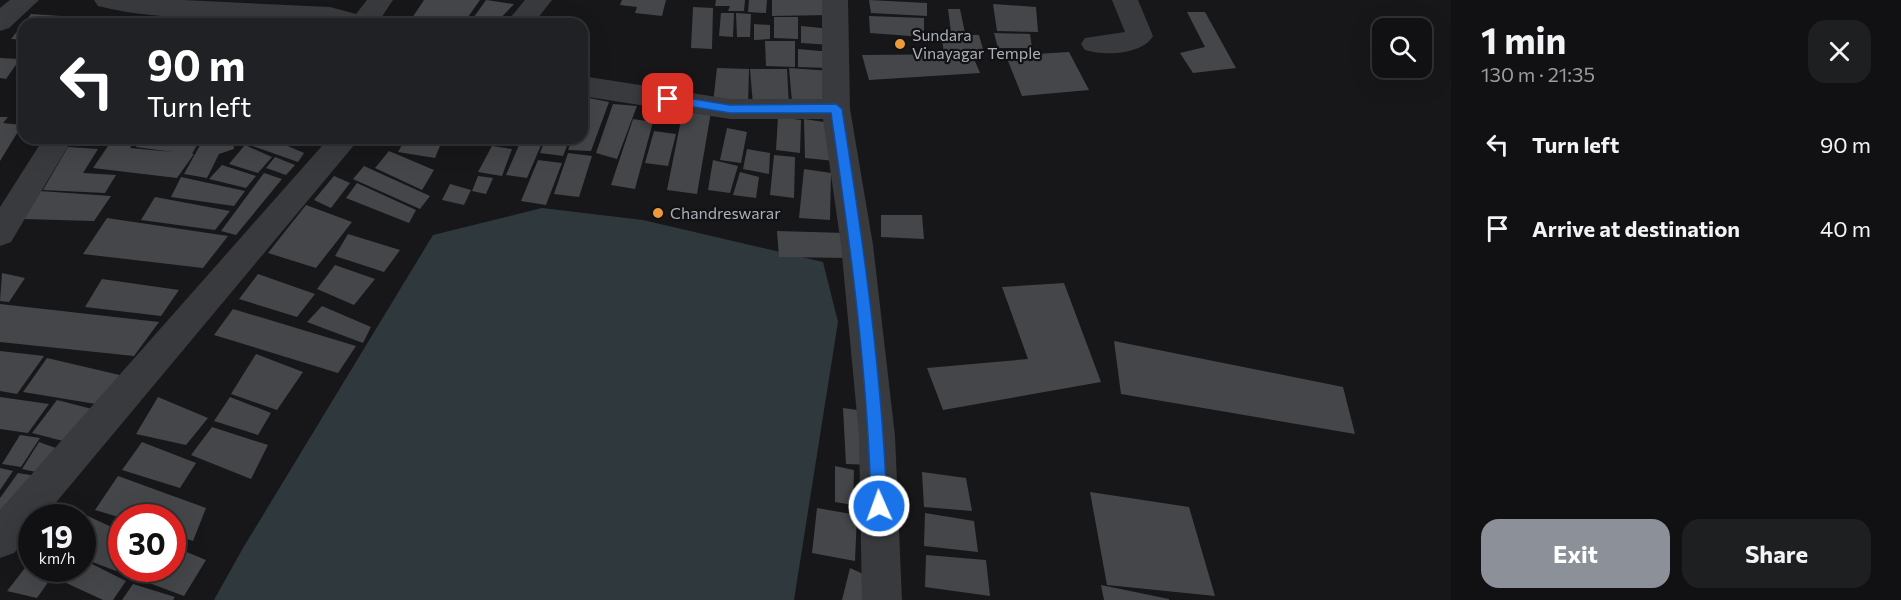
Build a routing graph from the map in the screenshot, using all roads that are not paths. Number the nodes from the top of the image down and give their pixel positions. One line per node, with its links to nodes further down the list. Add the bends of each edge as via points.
1 (26, 0): 11 (street)
2 (107, 0): 7 (street)
3 (380, 0): 9 (street)
4 (539, 0): 10 (street)
5 (835, 0): 14 (street)
6 (1125, 0): 12 (street, via 1140,36 1132,41)
7 (136, 15): 8 (street)
8 (338, 18)
9 (366, 18)
10 (523, 18)
11 (0, 22)
12 (1094, 44)
13 (588, 87): 14 (street, via 730,109)
14 (836, 109): 19 (street, via 857,246 877,436)
15 (55, 144): 17 (street)
16 (341, 144): 18 (street)
17 (0, 233)
18 (0, 539)
19 (882, 600)

